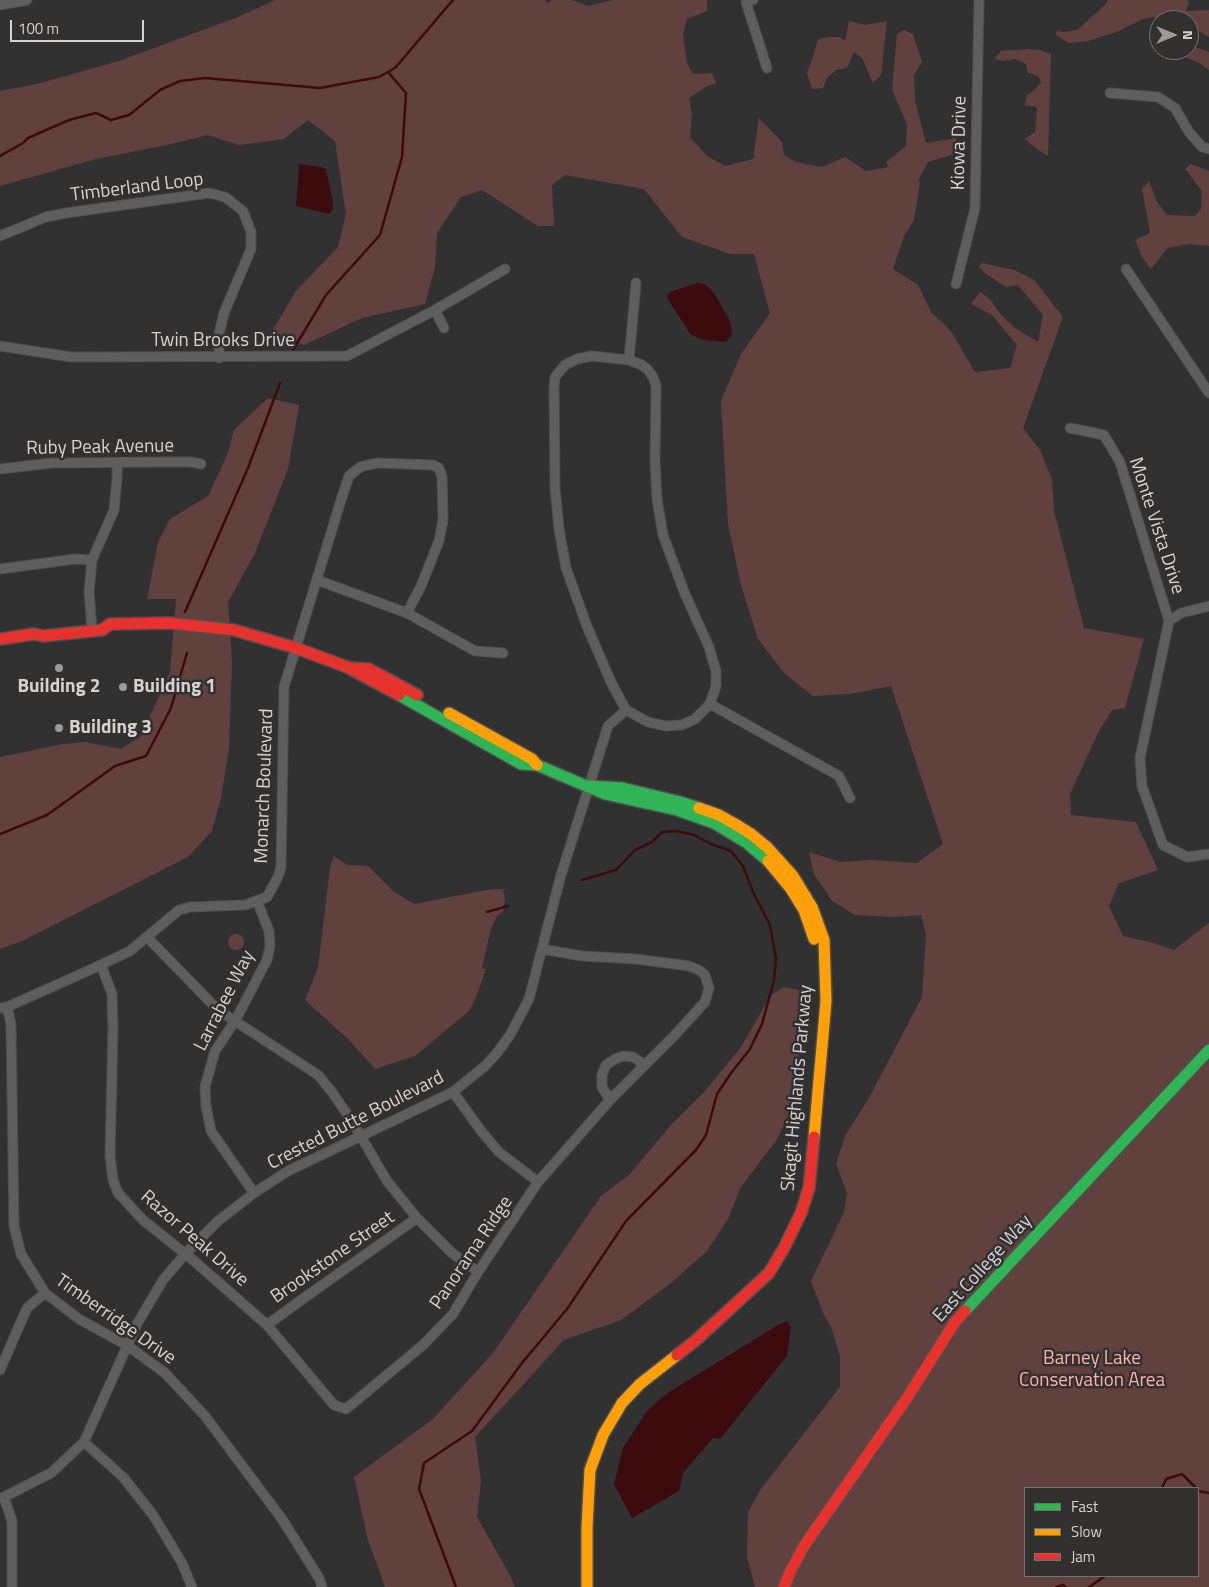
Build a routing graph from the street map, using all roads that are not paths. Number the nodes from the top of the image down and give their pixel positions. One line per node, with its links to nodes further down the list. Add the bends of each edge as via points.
1 (27, 0): 4 (street)
2 (753, 0): 5 (street, via 746,2)
3 (980, 0): 12 (street, Kiowa Drive, via 975,208)
4 (0, 5)
5 (767, 68)
6 (1110, 93): 7 (street, via 1158,97 1175,108 1189,132 1202,147)
7 (1209, 149)
8 (0, 236): 16 (street, Timberland Loop, via 46,217 66,213 209,193 224,196 242,211 251,232 251,249 224,313)
9 (505, 269): 13 (street, Twin Brooks Drive)
10 (1126, 269): 18 (street)
11 (636, 283): 17 (street)
12 (956, 284)
13 (435, 310): 14 (street); 16 (street, Twin Brooks Drive, via 347,356)
14 (444, 328)
15 (0, 346): 16 (street, Twin Brooks Drive, via 71,357)
16 (219, 358)
17 (629, 360): 35 (street, via 648,370 656,386 655,462 659,508 664,535 679,577 714,661 716,686); 36 (street, via 592,356 565,366 555,377 553,414 556,504 566,568 588,629)
18 (1209, 393)
19 (1070, 428): 28 (street, Monte Vista Drive, via 1104,435 1120,462)
20 (117, 463): 21 (street, Ruby Peak Avenue); 22 (street, Ruby Peak Avenue, via 51,463); 23 (street, via 114,510)
21 (201, 464)
22 (0, 469)
23 (92, 560): 24 (street, via 75,559); 29 (street, via 89,592)
24 (0, 569)
25 (317, 580): 27 (street); 27 (street, Monarch Boulevard, via 349,476 360,467 377,463 433,465 439,468 442,477 443,520 439,541); 33 (street, Monarch Boulevard)
26 (1209, 606): 28 (street, Monte Vista Drive, via 1181,613)
27 (407, 614): 34 (street, via 475,651)
28 (1169, 621): 39 (street, via 1140,758 1142,786 1163,845 1187,857)
29 (97, 630): 30 (street, Skagit Highlands Parkway); 33 (street, Skagit Highlands Parkway, via 106,633 167,630 228,636 241,634)
30 (43, 636): 31 (street, Skagit Highlands Parkway, via 34,634); 32 (street, Skagit Highlands Parkway, via 27,643)
31 (0, 639)
32 (0, 647)
33 (296, 648): 37 (street, Skagit Highlands Parkway, via 347,668 378,674 532,759 537,765); 40 (street, Monarch Boulevard, via 284,687 280,867 267,896)
34 (502, 653)
35 (710, 704): 36 (street, via 682,725 648,722); 38 (street, via 839,776)
36 (626, 710): 37 (street, Crested Butte Boulevard, via 608,726)
37 (589, 786): 42 (street, Crested Butte Boulevard); 66 (street, Skagit Highlands Parkway, via 605,794 699,817 748,842 764,856 791,888 804,910 824,959 826,1001 809,1188 801,1213 769,1273 640,1384 622,1403 603,1435 590,1470)
38 (850, 798)
39 (1209, 854)
40 (257, 902): 41 (street, via 185,908); 45 (street, Larrabee Way, via 270,946 267,960)
41 (147, 937): 43 (street, via 130,951); 45 (street, via 218,1010)
42 (542, 948): 47 (street, Panorama Ridge, via 582,956 689,966 705,975 709,988 705,1002); 48 (street, Crested Butte Boulevard, via 529,999 510,1035 485,1066)
43 (101, 965): 44 (street); 54 (street, Razor Peak Drive, via 112,994 110,1156 113,1180 118,1193 143,1220)
44 (4, 1008): 56 (street, Timberridge Drive, via 12,1032 14,1226 21,1254)
45 (235, 1021): 50 (street, via 318,1075); 52 (street, Larrabee Way, via 215,1052 205,1088 206,1106 211,1132)
46 (1209, 1050): 67 (street, East College Way, via 955,1322 907,1398 804,1546)
47 (645, 1064): 49 (street, Panorama Ridge); 49 (street, via 623,1056 606,1065 602,1087)
48 (453, 1092): 50 (street, Crested Butte Boulevard); 51 (street, via 499,1152)
49 (610, 1100): 51 (street, Panorama Ridge)
50 (360, 1137): 52 (street, Crested Butte Boulevard, via 288,1171); 53 (street, via 386,1181)
51 (538, 1182): 55 (street, Panorama Ridge)
52 (254, 1193): 54 (street, Crested Butte Boulevard, via 218,1221)
53 (417, 1218): 55 (street, via 452,1253); 57 (street, Brookstone Street)
54 (185, 1254): 57 (street, Razor Peak Drive); 58 (street, Crested Butte Boulevard, via 163,1280)
55 (478, 1272): 60 (street, Panorama Ridge, via 453,1314 423,1345)
56 (45, 1293): 58 (street, Timberridge Drive, via 79,1319); 59 (street, via 27,1308)
57 (268, 1325): 60 (street, Razor Peak Drive, via 334,1405)
58 (128, 1346): 61 (street, Crested Butte Boulevard); 65 (street, Timberridge Drive, via 165,1373 205,1416 282,1518)
59 (0, 1370)
60 (346, 1409)
61 (84, 1442): 62 (street, Crested Butte Boulevard, via 51,1473); 64 (street, via 123,1477 153,1516 182,1563)
62 (2, 1498): 63 (street, via 12,1521)
63 (12, 1587)
64 (192, 1587)
65 (322, 1587)
66 (587, 1587)
67 (784, 1587)

